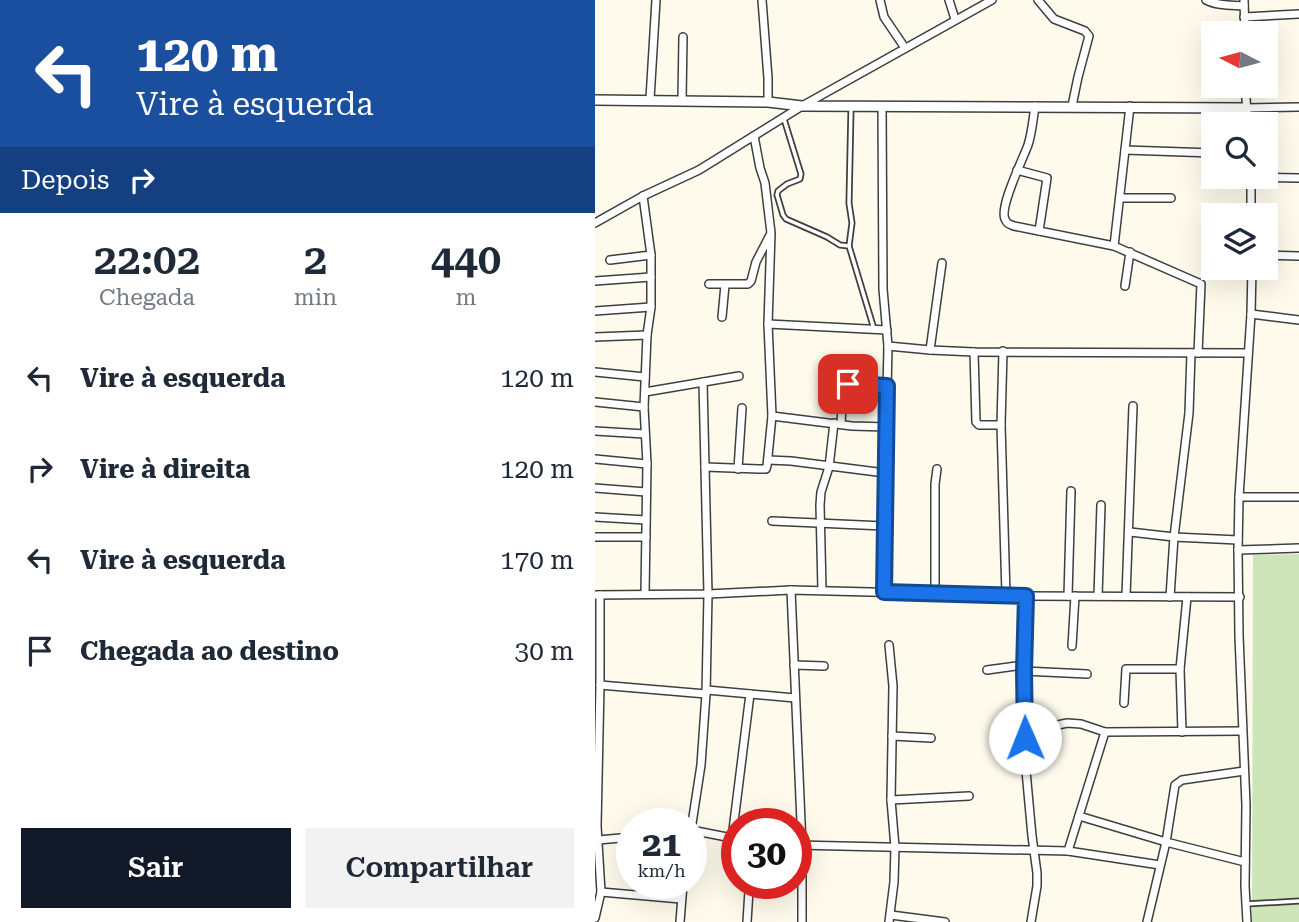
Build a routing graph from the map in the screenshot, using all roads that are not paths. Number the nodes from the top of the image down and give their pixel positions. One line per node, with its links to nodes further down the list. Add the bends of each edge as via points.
1 (656, 0): 16 (street)
2 (762, 0): 19 (street)
3 (880, 0): 14 (street, via 884,17)
4 (949, 0): 11 (street)
5 (992, 0): 11 (street)
6 (1038, 0): 23 (street, via 1054,19 1089,36)
7 (1206, 0): 8 (street, via 1222,5)
8 (1244, 3): 10 (street)
9 (1299, 14): 10 (street)
10 (1244, 17): 12 (street)
11 (955, 19): 14 (street)
12 (1244, 21)
13 (683, 37): 18 (street)
14 (905, 48): 20 (street)
15 (1246, 98): 27 (street)
16 (650, 99): 17 (street); 18 (street)
17 (595, 100)
18 (682, 100): 19 (street)
19 (768, 102): 20 (street)
20 (802, 106): 25 (street); 29 (street)
21 (882, 106): 22 (street); 25 (street); 63 (street)
22 (1035, 106): 23 (street); 33 (street, via 1029,144)
23 (1072, 106): 24 (street)
24 (1130, 106): 27 (street); 31 (street)
25 (852, 107): 42 (lane)
26 (1299, 107): 27 (street)
27 (1246, 108): 28 (street)
28 (1246, 112)
29 (783, 118): 30 (street); 42 (lane, via 801,177 778,191 783,215)
30 (754, 136): 36 (street, via 699,170); 41 (street)
31 (1125, 150): 32 (street); 37 (street)
32 (1201, 153)
33 (1017, 170): 40 (street, via 1047,178); 40 (street, via 1005,220)
34 (1278, 178): 35 (street)
35 (1299, 178)
36 (643, 196): 39 (street); 45 (street)
37 (1120, 198): 38 (street); 43 (street)
38 (1171, 198)
39 (595, 223)
40 (1039, 231): 43 (street)
41 (771, 233): 54 (street, via 751,281); 61 (street)
42 (849, 246): 62 (lane)
43 (1114, 246): 44 (street)
44 (1130, 252): 55 (street); 70 (street, via 1201,284)
45 (651, 255): 48 (street); 50 (street)
46 (1278, 255): 47 (street)
47 (1299, 256)
48 (610, 260)
49 (942, 263): 67 (street)
50 (651, 277): 52 (street); 56 (street)
51 (1252, 280): 58 (street)
52 (595, 281)
53 (709, 284): 54 (street)
54 (725, 285): 59 (street)
55 (1125, 286)
56 (651, 307): 57 (street); 64 (street)
57 (595, 311)
58 (1251, 314): 60 (street); 71 (street)
59 (722, 317)
60 (1299, 320)
61 (768, 324): 62 (street); 82 (street)
62 (874, 329): 63 (street)
63 (887, 330): 66 (street)
64 (647, 335): 65 (street); 74 (street)
65 (595, 337)
66 (888, 346): 67 (street); 76 (street)
67 (930, 350): 69 (street)
68 (1003, 351): 69 (street); 70 (street); 84 (street)
69 (974, 352): 84 (street, via 976,422)
70 (1194, 353): 71 (street); 110 (street)
71 (1248, 354): 99 (street)
72 (595, 372): 74 (street)
73 (739, 376): 75 (street)
74 (645, 377): 77 (street)
75 (703, 382): 77 (street); 91 (street)
76 (887, 386): 83 (street, via 843,386); 85 (street)
77 (645, 392): 80 (street)
78 (595, 402): 80 (street)
79 (1133, 406): 107 (street)
80 (644, 407): 87 (street)
81 (742, 408): 94 (street)
82 (772, 416): 83 (street); 89 (street)
83 (838, 424): 85 (street); 92 (street)
84 (1001, 425): 121 (street)
85 (887, 427): 95 (street)
86 (595, 431): 87 (street)
87 (645, 435): 90 (street)
88 (595, 459): 90 (street)
89 (768, 460): 92 (street); 94 (street, via 766,469)
90 (646, 464): 98 (street)
91 (705, 467): 94 (street); 119 (street)
92 (828, 467): 95 (street); 105 (street, via 821,492)
93 (937, 468): 117 (street)
94 (738, 469)
95 (885, 473): 106 (street)
96 (595, 488): 98 (street)
97 (1071, 491): 123 (street)
98 (646, 492): 103 (street)
99 (1239, 497): 100 (street); 111 (street)
100 (1299, 497)
101 (1101, 505): 124 (street)
102 (595, 517): 103 (street)
103 (646, 520): 109 (street)
104 (772, 521): 105 (street)
105 (821, 523): 106 (street); 115 (street)
106 (884, 526): 116 (street)
107 (1130, 533): 110 (street); 125 (street)
108 (595, 537): 109 (street)
109 (646, 537): 118 (street)
110 (1174, 537): 111 (street); 126 (street)
111 (1238, 540): 113 (street)
112 (1299, 548): 113 (street)
113 (1238, 550): 128 (street)
114 (791, 590): 115 (street); 119 (street); 131 (street)
115 (822, 590): 116 (street)
116 (884, 592): 117 (street)
117 (935, 593): 121 (street)
118 (645, 594): 119 (street); 120 (street)
119 (708, 594): 138 (street)
120 (598, 595): 137 (street)
121 (1006, 595): 122 (street)
122 (1026, 596): 123 (street); 133 (street)
123 (1072, 596): 124 (street); 130 (street)
124 (1098, 596): 125 (street)
125 (1126, 596): 126 (street)
126 (1170, 597): 127 (street)
127 (1187, 597): 128 (street); 134 (street)
128 (1240, 597): 143 (street)
129 (889, 645): 146 (street)
130 (1072, 646)
131 (794, 665): 132 (street); 140 (street)
132 (824, 666)
133 (1024, 668): 135 (street); 136 (street); 160 (street, via 1025,761)
134 (1180, 669): 141 (street, via 1126,669); 145 (street)
135 (987, 670)
136 (1087, 674)
137 (600, 685): 138 (street); 157 (street)
138 (707, 692): 139 (street); 151 (street)
139 (750, 694): 140 (street); 152 (street)
140 (795, 698): 153 (street)
141 (1124, 703)
142 (1058, 725): 144 (street, via 1081,724)
143 (1242, 730): 145 (street); 148 (street)
144 (1105, 732): 145 (street); 154 (street)
145 (1182, 732)
146 (892, 736): 147 (street); 150 (street)
147 (932, 738)
148 (1244, 771): 156 (street, via 1177,782); 162 (street)
149 (969, 796): 150 (street)
150 (891, 800): 159 (street)
151 (694, 808)
152 (737, 808)
153 (798, 808)
154 (1079, 816): 156 (street); 161 (street)
155 (616, 841): 157 (street)
156 (1166, 842): 162 (street); 163 (street)
157 (597, 845): 164 (street)
158 (812, 845): 159 (street)
159 (895, 847): 160 (street); 172 (street)
160 (1035, 850): 161 (street); 177 (street, via 1037,886)
161 (1068, 851): 163 (street)
162 (1245, 862): 170 (street)
163 (1160, 864): 178 (street)
164 (601, 892): 165 (street); 171 (street)
165 (616, 893)
166 (681, 899): 173 (street)
167 (748, 899): 174 (street)
168 (801, 899): 175 (street)
169 (1299, 901): 170 (lane)
170 (1246, 904): 179 (street)
171 (595, 918)
172 (890, 918): 176 (street)
173 (680, 922)
174 (747, 922)
175 (802, 922)
176 (945, 922)
177 (1031, 922)
178 (1147, 922)
179 (1247, 922)

